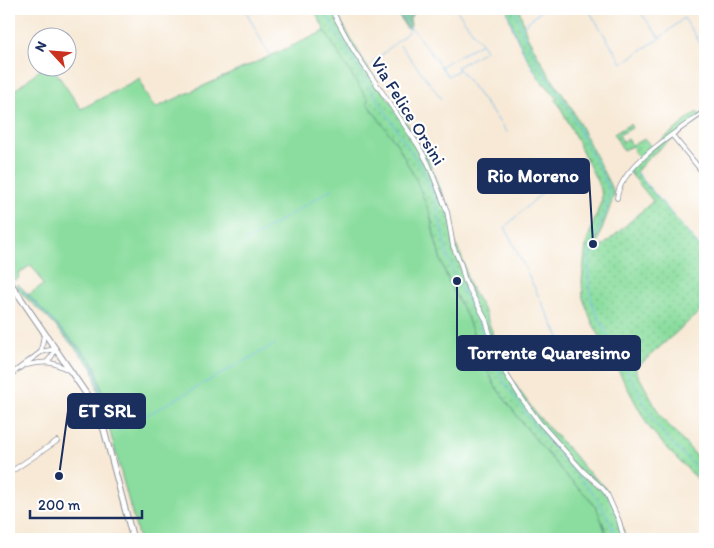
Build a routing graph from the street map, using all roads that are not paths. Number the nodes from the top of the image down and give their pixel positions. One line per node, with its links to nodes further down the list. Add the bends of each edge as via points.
1 (331, 9): 17 (street, Via Felice Orsini, via 354,51 418,145 430,169 447,211 450,237 465,281 486,320 506,374 539,422 607,494)
2 (705, 111): 3 (street)
3 (672, 135): 4 (street); 5 (street, via 630,170)
4 (705, 175)
5 (617, 198)
6 (9, 281): 7 (main road)
7 (44, 334): 8 (main road); 9 (street)
8 (55, 348): 9 (street); 10 (street); 12 (main road)
9 (41, 352): 11 (street)
10 (47, 362): 11 (street); 12 (street)
11 (24, 366): 13 (street)
12 (71, 372): 16 (main road, via 101,421)
13 (9, 376)
14 (57, 441): 15 (street)
15 (9, 473)
16 (133, 539)
17 (624, 539)

